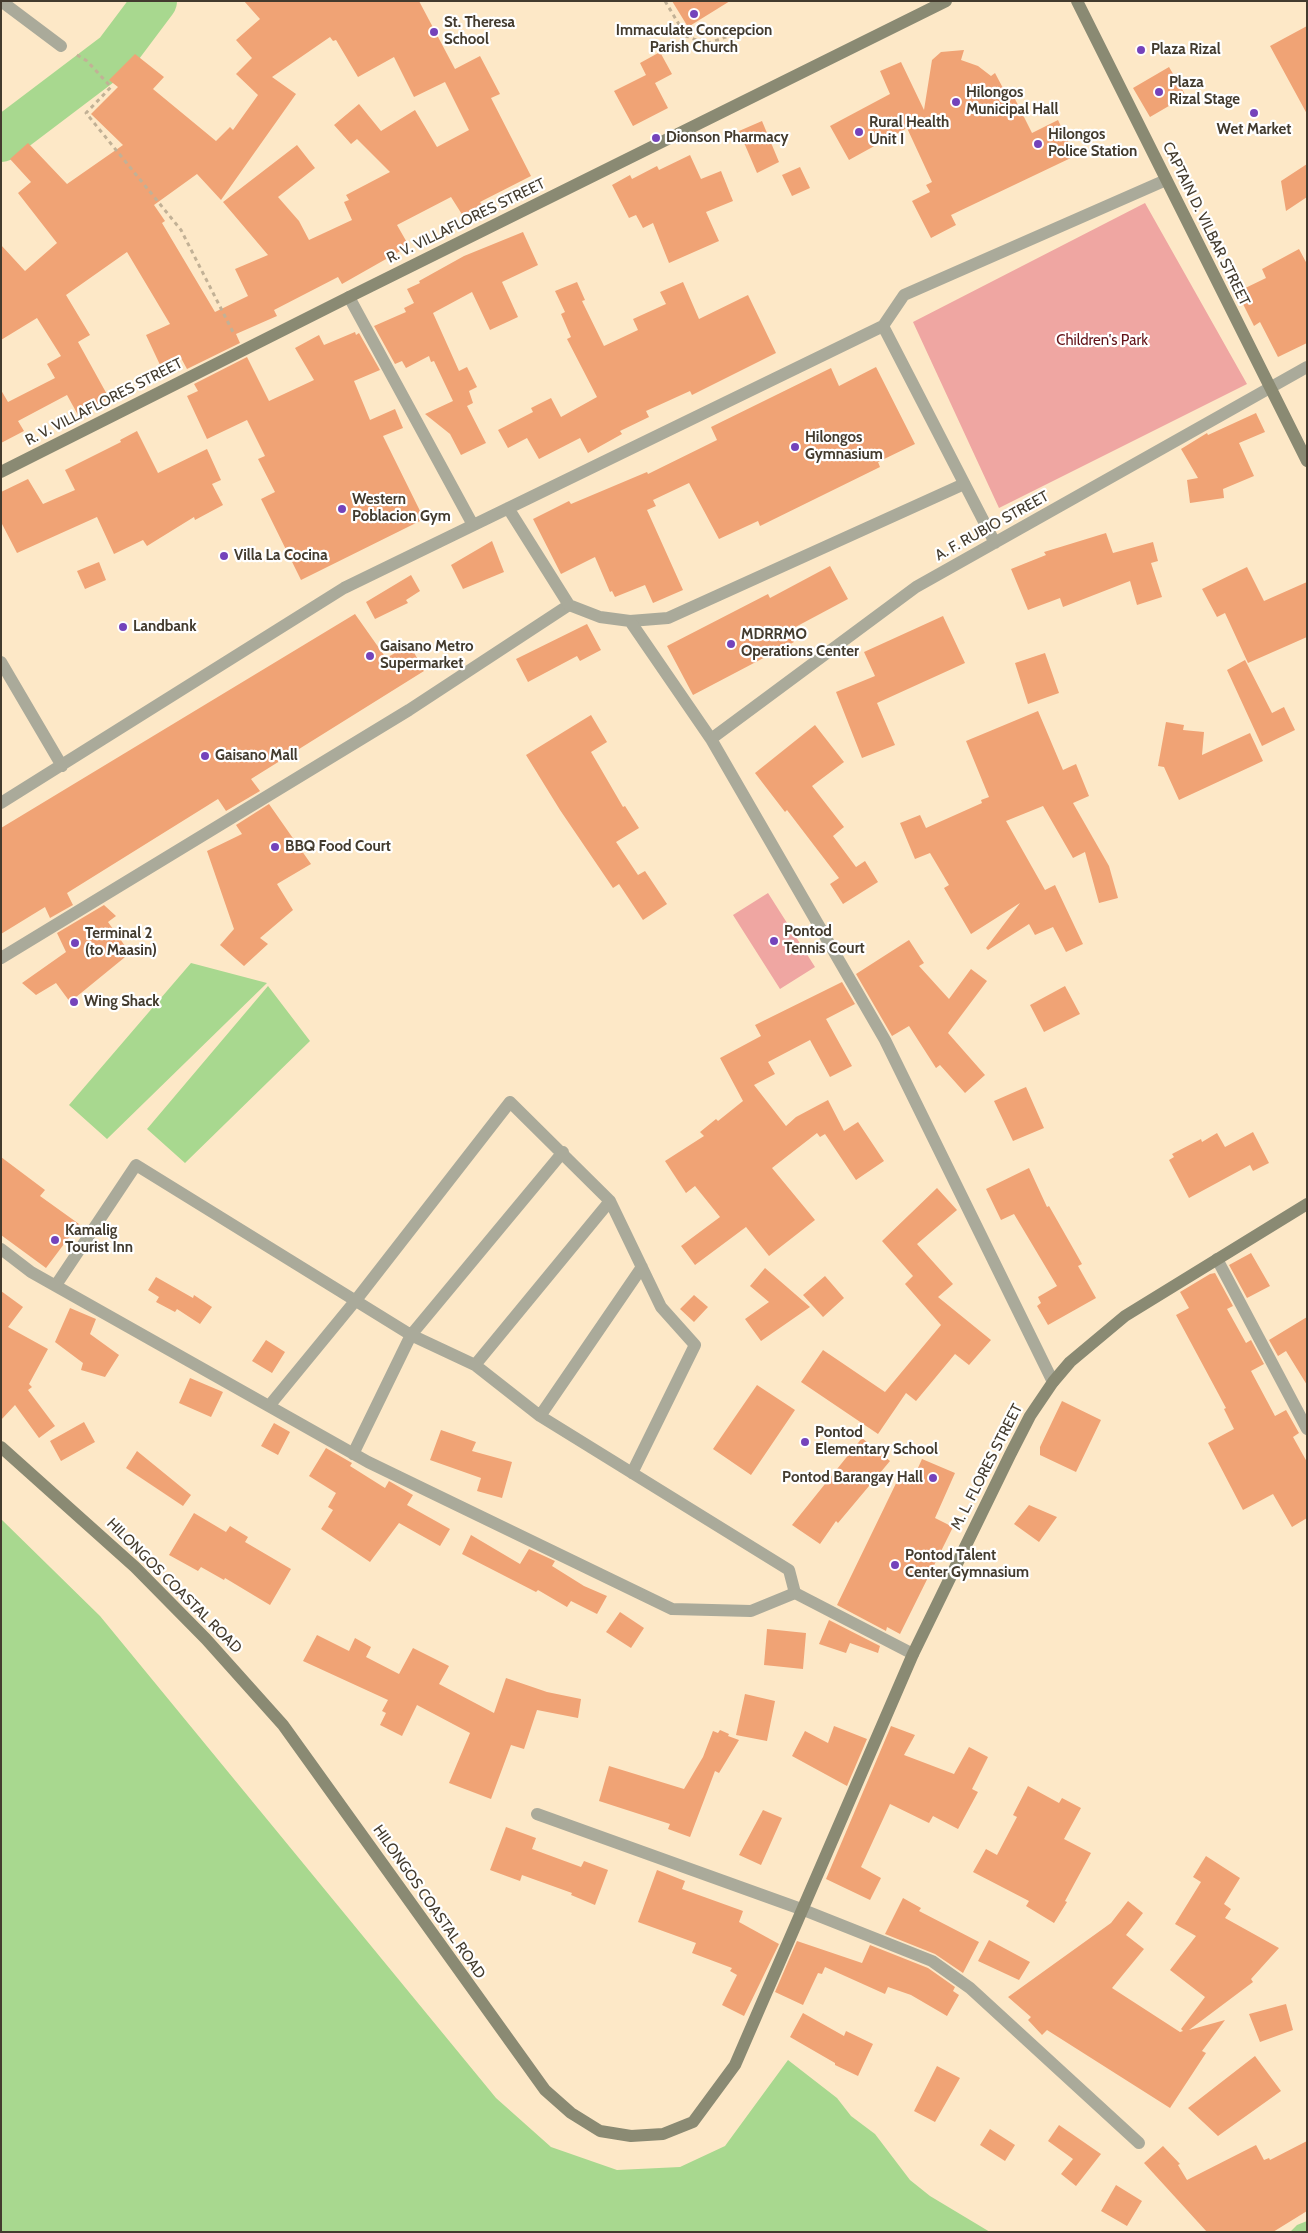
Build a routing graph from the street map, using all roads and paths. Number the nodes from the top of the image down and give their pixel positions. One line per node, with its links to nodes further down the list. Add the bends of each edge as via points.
1 (1, 1): 6 (street)
2 (665, 1): 5 (path, via 686,36 706,44)
3 (946, 1): 9 (street, R. V. VILLAFLORES STREET)
4 (1077, 1): 8 (street, CAPTAIN D. VILBAR STREET)
5 (729, 36)
6 (61, 46)
7 (87, 61): 11 (path, via 111,87 86,113 181,230)
8 (1166, 180): 10 (street, via 904,295); 13 (street, CAPTAIN D. VILBAR STREET)
9 (349, 296): 11 (street, R. V. VILLAFLORES STREET); 18 (street)
10 (883, 326): 16 (street); 17 (street)
11 (242, 350): 15 (street, R. V. VILLAFLORES STREET)
12 (1307, 367): 13 (street, A. F. RUBIO STREET)
13 (1271, 389): 14 (street, CAPTAIN D. VILBAR STREET); 19 (street, A. F. RUBIO STREET)
14 (1307, 460)
15 (1, 472)
16 (964, 484): 19 (street); 21 (street, via 668,618)
17 (508, 508): 18 (street); 20 (street)
18 (473, 525): 24 (street, via 344,588)
19 (995, 543): 23 (street, A. F. RUBIO STREET, via 916,587)
20 (569, 605): 21 (street, via 600,617); 26 (street, via 409,710)
21 (630, 621): 23 (street)
22 (1, 662): 24 (street)
23 (711, 738): 37 (street, via 885,1040)
24 (62, 766): 25 (street)
25 (1, 803)
26 (1, 958)
27 (563, 1152): 28 (street); 34 (street, via 510,1102); 35 (street)
28 (610, 1201): 32 (street); 36 (street)
29 (1307, 1204): 31 (street, M. L. FLORES STREET)
30 (1, 1249): 33 (street, via 31,1272)
31 (1217, 1259): 37 (street, M. L. FLORES STREET, via 1125,1316 1070,1362); 40 (street)
32 (642, 1267): 39 (street); 43 (street, via 661,1306 695,1345)
33 (56, 1285): 34 (street, via 136,1164); 38 (street)
34 (356, 1300): 35 (street); 38 (street)
35 (410, 1335): 36 (street); 42 (street)
36 (475, 1365): 39 (street)
37 (1053, 1382): 45 (street, M. L. FLORES STREET, via 1030,1416)
38 (269, 1406): 42 (street)
39 (540, 1416): 43 (street)
40 (1307, 1429)
41 (1, 1447): 47 (street, HILONGOS COASTAL ROAD, via 135,1567 206,1639 283,1725 546,2090 571,2113 600,2131 631,2136 663,2134 693,2122 735,2065)
42 (353, 1454): 44 (street, via 672,1609 751,1610)
43 (632, 1473): 44 (street, via 789,1570)
44 (795, 1593): 45 (street)
45 (913, 1654): 47 (street, M. L. FLORES STREET)
46 (537, 1814): 47 (street)
47 (801, 1909): 48 (street, via 932,1961 970,1988)
48 (1139, 2143)

